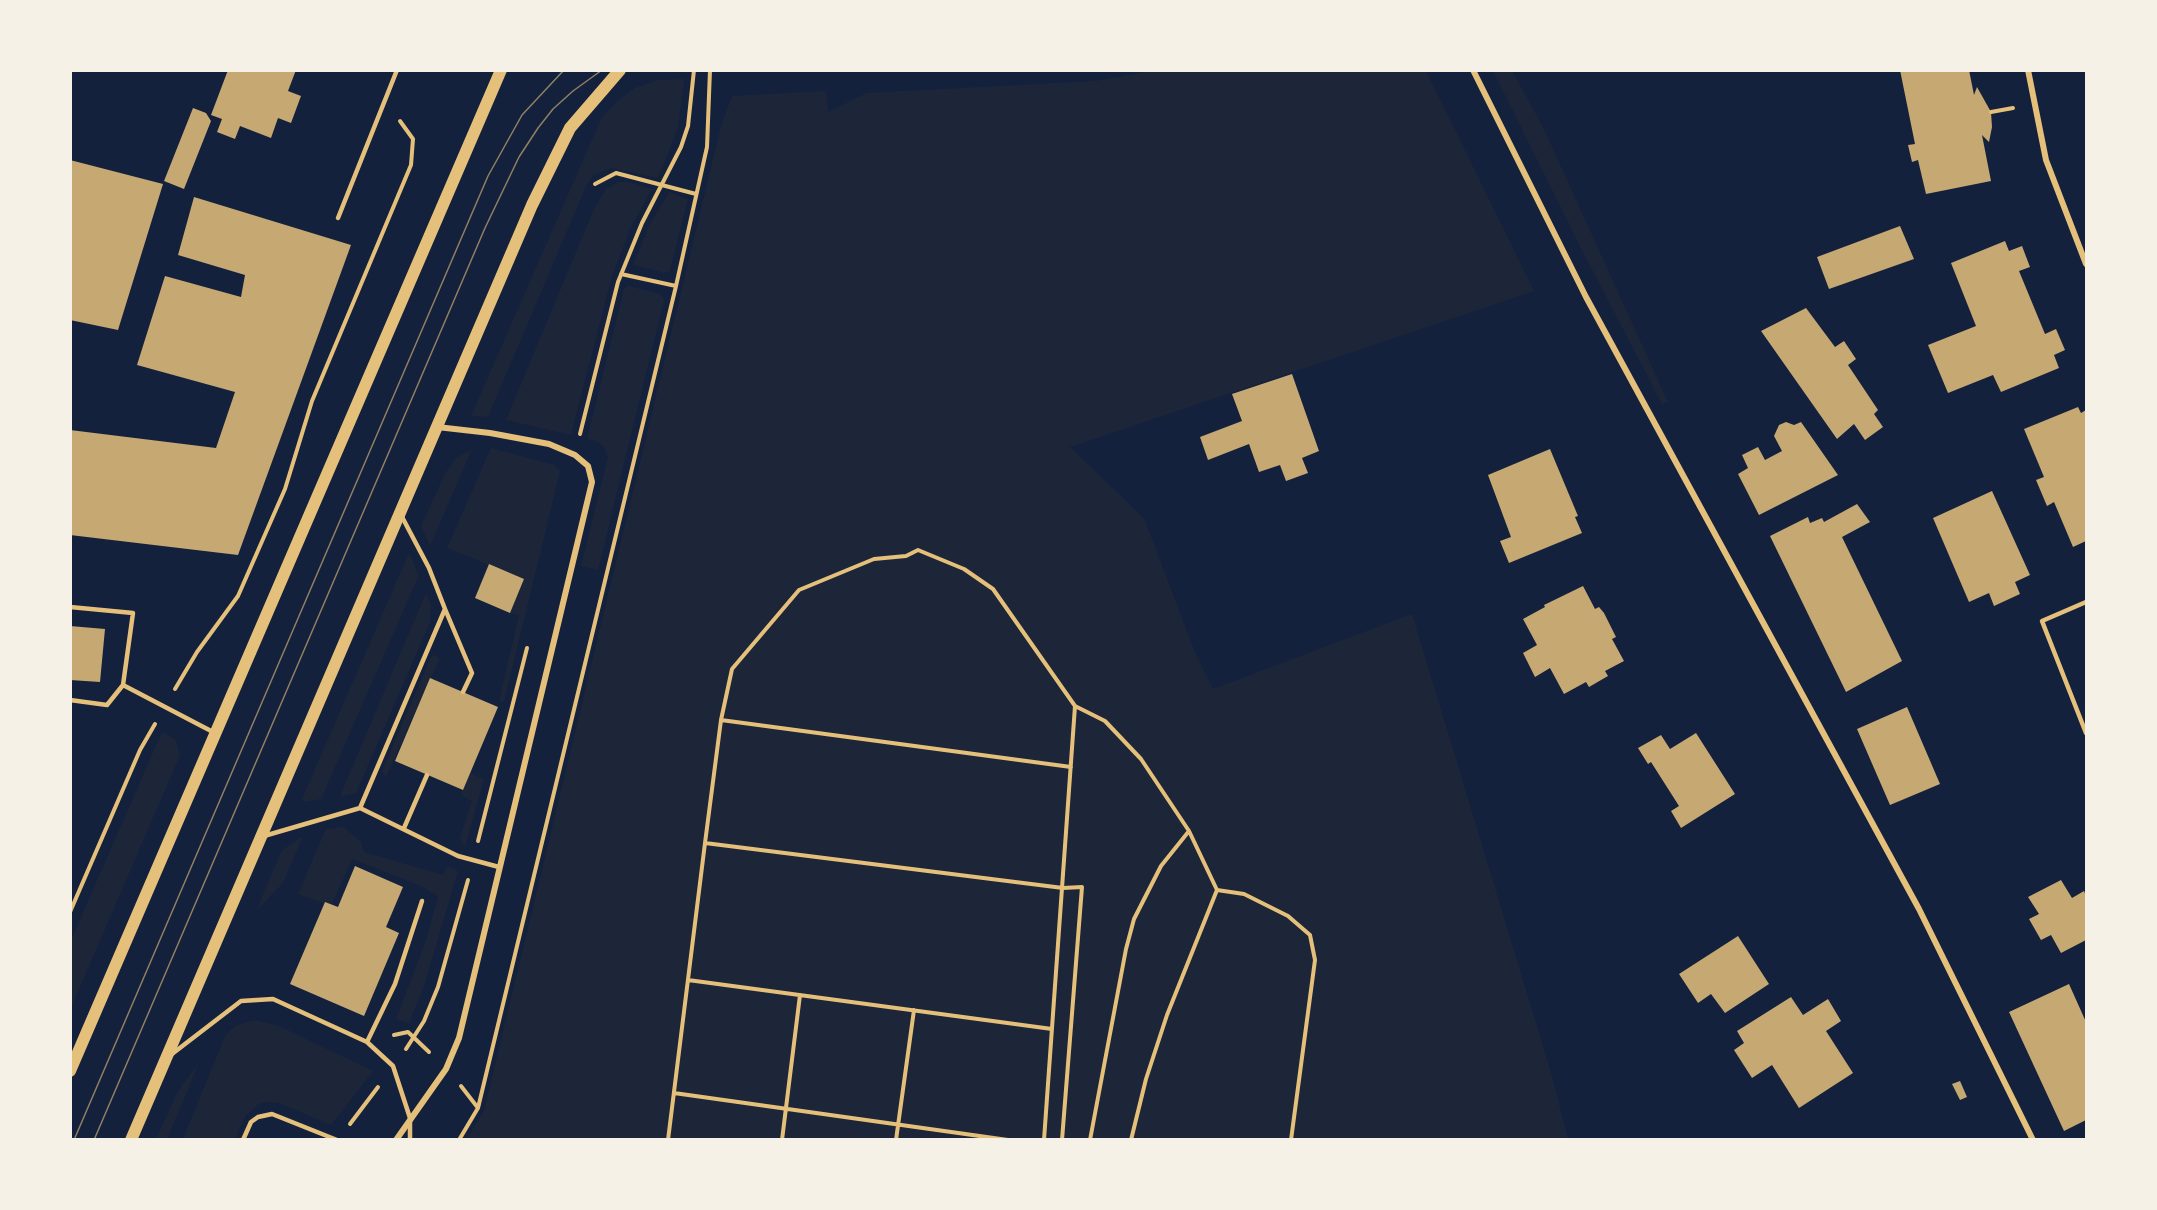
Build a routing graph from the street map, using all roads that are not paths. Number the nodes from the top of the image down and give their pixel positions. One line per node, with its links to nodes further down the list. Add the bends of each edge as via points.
1 (397, 70): 6 (lane)
2 (501, 70): 17 (main road)
3 (621, 70): 8 (main road, via 570,128 532,205)
4 (1473, 70): 33 (street, via 1586,297 1919,909)
5 (2028, 70): 7 (street, via 2046,160)
6 (338, 218)
7 (2086, 264)
8 (437, 427): 9 (main road); 22 (street, via 549,444 575,455 588,466 592,482)
9 (400, 514): 12 (lane, via 429,568); 21 (main road)
10 (2086, 602): 16 (lane, via 2042,621)
11 (70, 607): 13 (lane, via 133,613)
12 (445, 609): 14 (lane, via 472,673); 19 (lane)
13 (123, 685): 15 (lane, via 106,705); 17 (lane)
14 (463, 692)
15 (70, 700)
16 (2086, 733)
17 (217, 734): 26 (main road)
18 (427, 775): 20 (lane)
19 (360, 808): 20 (lane); 21 (lane)
20 (404, 828): 22 (lane, via 473,862)
21 (261, 837): 25 (main road)
22 (499, 867): 27 (street, via 459,1038 446,1069)
23 (422, 901): 24 (lane, via 395,984)
24 (367, 1042): 25 (lane, via 273,999 241,1001); 27 (lane, via 393,1066)
25 (165, 1060): 28 (main road)
26 (70, 1071)
27 (410, 1118): 31 (street); 32 (lane)
28 (131, 1140)
29 (243, 1140): 30 (lane, via 251,1122 273,1114)
30 (337, 1140)
31 (396, 1140)
32 (410, 1140)
33 (2033, 1140)

